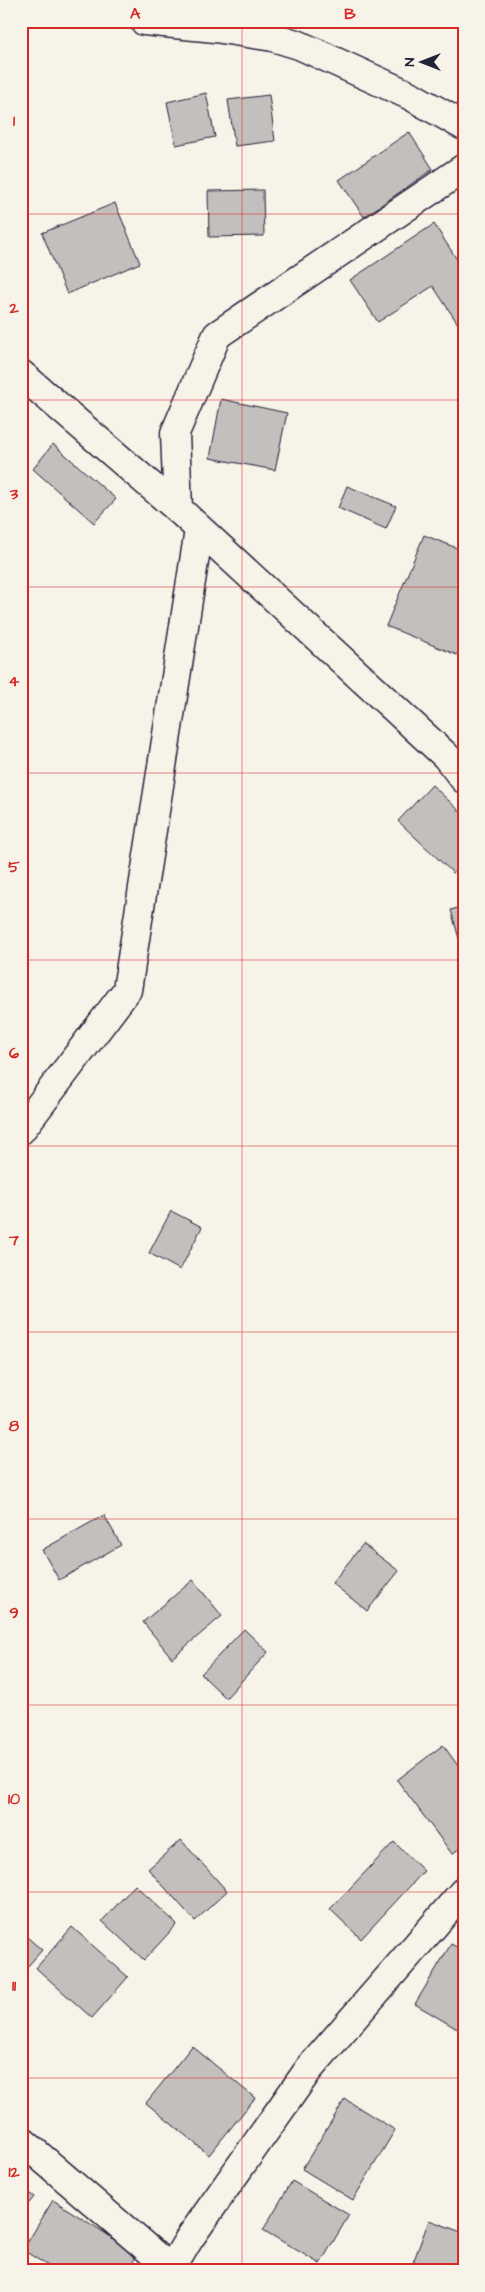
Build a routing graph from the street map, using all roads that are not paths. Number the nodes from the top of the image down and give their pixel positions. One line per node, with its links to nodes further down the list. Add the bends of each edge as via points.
1 (144, 21): 2 (street, via 215,28 299,45 411,96)
2 (464, 126)
3 (464, 168): 5 (street, via 217,335 174,433)
4 (21, 374): 5 (street)
5 (178, 509): 6 (street)
6 (199, 530): 7 (street, via 446,756); 8 (street, via 127,990)
7 (464, 779)
8 (21, 1130)
9 (464, 1891): 11 (street, via 309,2070)
10 (21, 2140): 11 (street)
11 (171, 2270)

